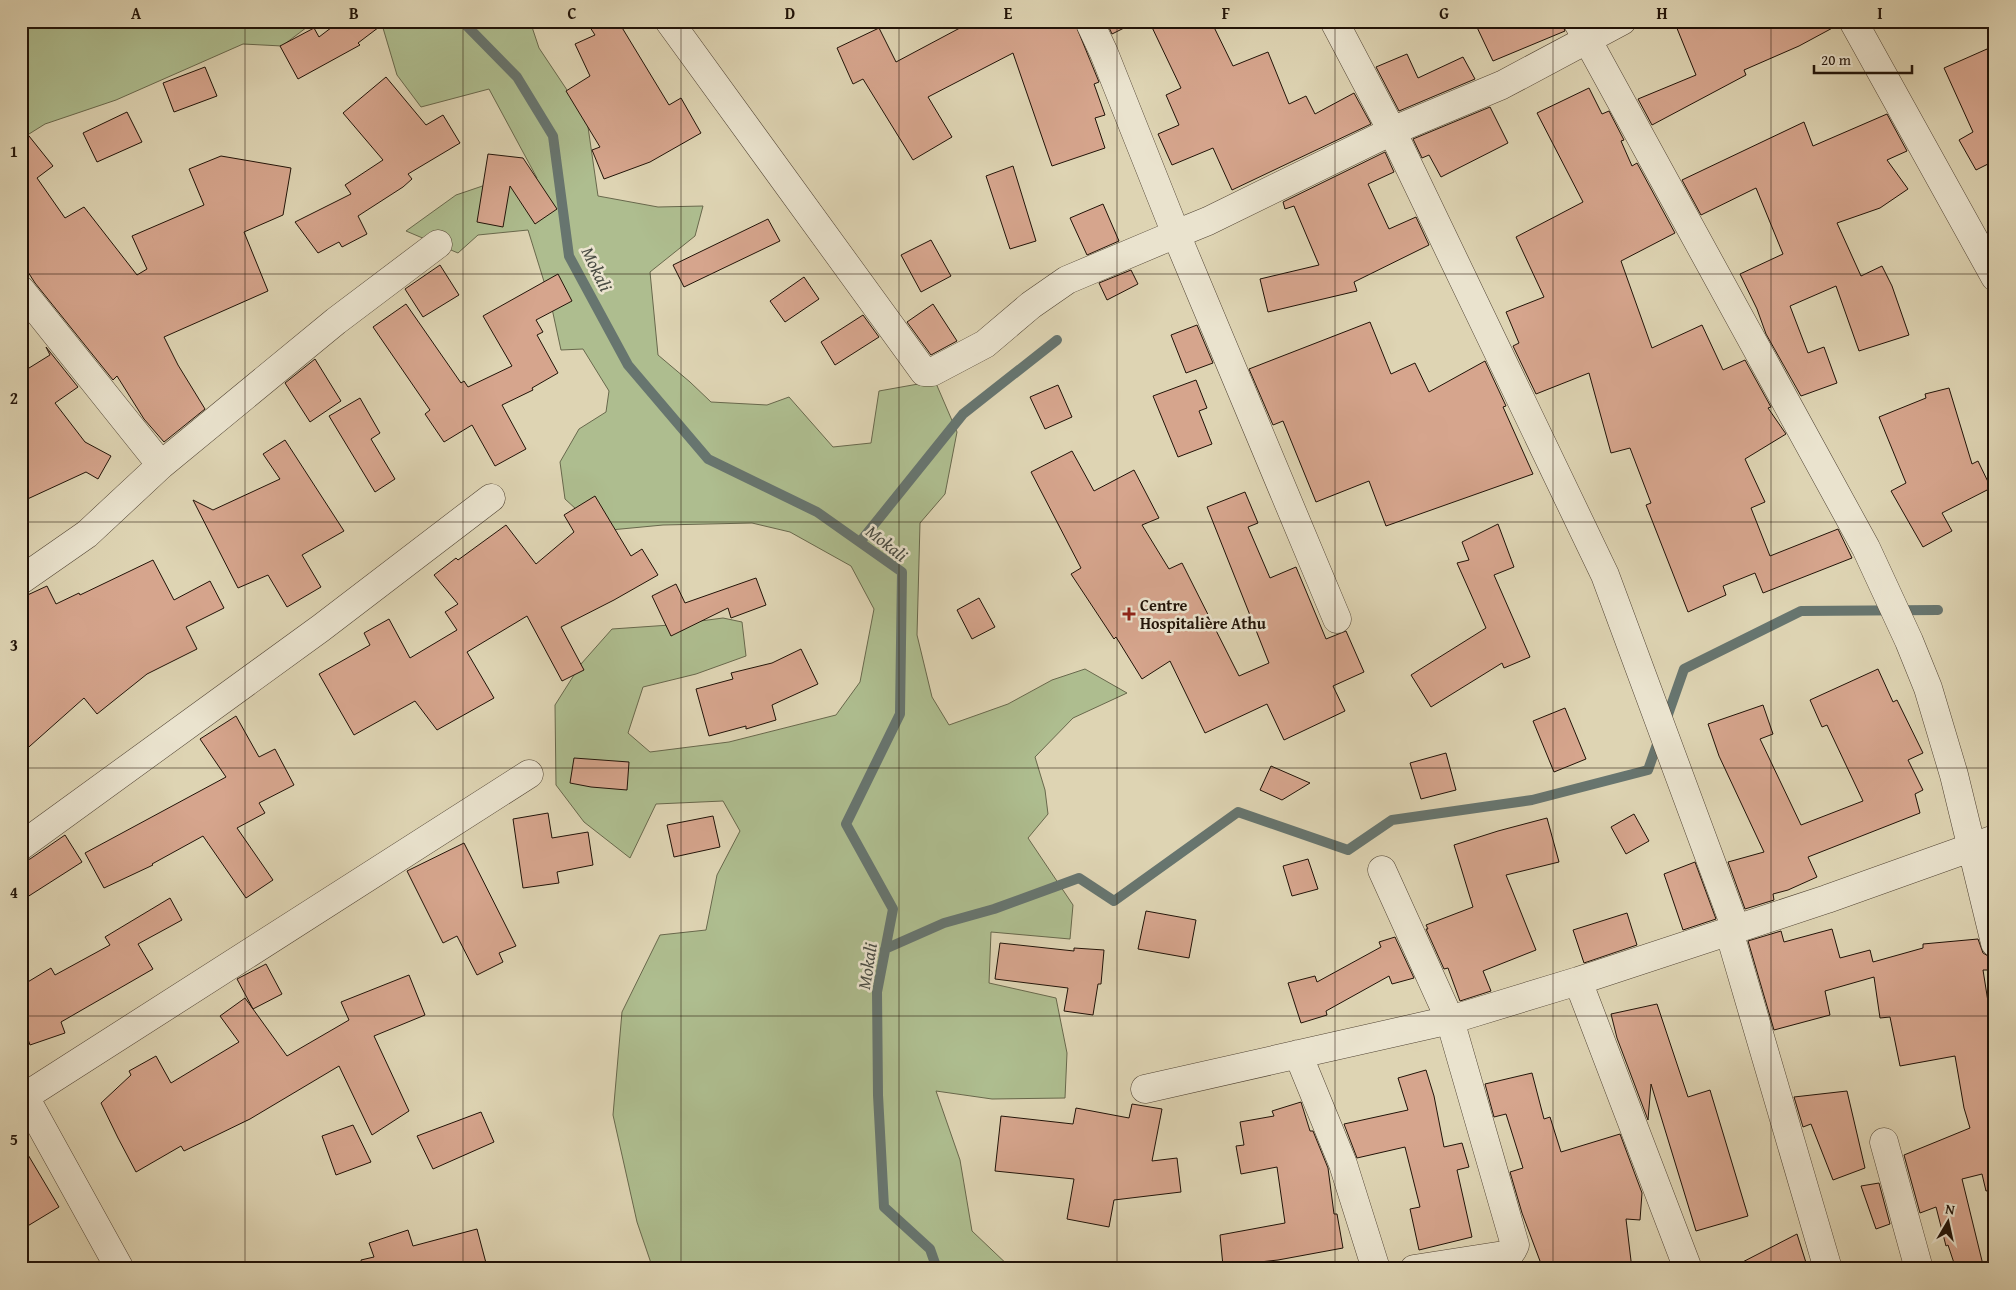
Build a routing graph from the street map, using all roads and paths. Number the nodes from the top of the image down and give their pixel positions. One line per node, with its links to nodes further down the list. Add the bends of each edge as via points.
1 (669, 21): 8 (street, via 924,372 932,372 984,344 1066,280)
2 (1089, 21): 8 (street)
3 (1334, 21): 7 (street)
4 (1622, 21): 6 (street)
5 (1853, 21): 10 (street)
6 (1582, 31): 7 (street, via 1502,85); 17 (street, via 1866,548 1928,688 1954,776)
7 (1392, 131): 8 (street); 20 (street, via 1605,575)
8 (1176, 234): 15 (street)
9 (438, 244): 12 (street, via 336,321)
10 (1995, 277)
11 (21, 290): 12 (street)
12 (161, 465): 14 (street, via 87,534)
13 (491, 498): 18 (street, via 321,628)
14 (21, 580)
15 (1337, 619)
16 (529, 774): 26 (street)
17 (1983, 843): 20 (street); 21 (street)
18 (21, 846)
19 (1382, 870): 23 (street)
20 (1733, 930): 22 (street); 32 (street)
21 (1995, 943)
22 (1578, 981): 23 (street); 31 (street)
23 (1450, 1020): 24 (street); 30 (street, via 1515,1245 1512,1251 1504,1254)
24 (1298, 1054): 25 (street); 29 (street, via 1343,1164)
25 (1145, 1089)
26 (23, 1098): 28 (street)
27 (1884, 1142): 33 (street)
28 (120, 1269)
29 (1376, 1269)
30 (1414, 1269)
31 (1688, 1269)
32 (1828, 1269)
33 (1919, 1269)

